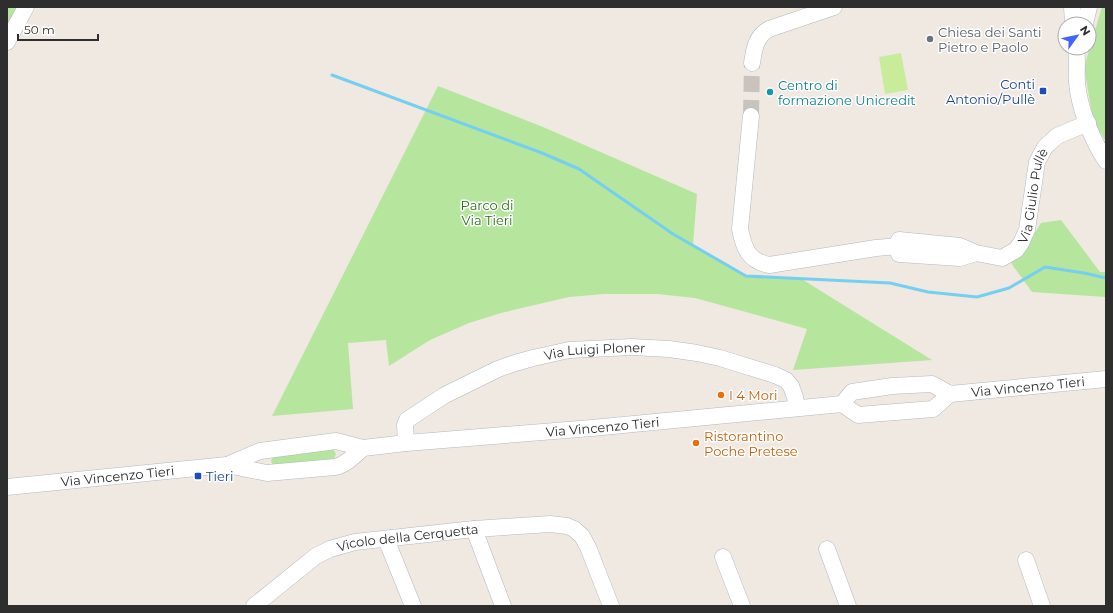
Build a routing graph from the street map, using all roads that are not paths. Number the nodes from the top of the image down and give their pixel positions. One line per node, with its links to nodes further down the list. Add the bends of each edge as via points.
1 (26, 7): 3 (street)
2 (834, 7): 5 (street, via 763,32 754,50)
3 (7, 42)
4 (1077, 56): 7 (street, via 1077,83)
5 (752, 63)
6 (751, 116): 7 (street, Via Giulio Pullè, via 740,229 749,256 760,264 769,265 899,246 899,240 960,246 976,253 1002,258 1016,250 1027,230 1037,162 1045,146 1057,136)
7 (1088, 123): 8 (street)
8 (1106, 161)
9 (1106, 379): 12 (street, Via Vincenzo Tieri)
10 (929, 384): 11 (street); 12 (street); 15 (street)
11 (858, 391): 13 (street, via 852,392); 16 (street)
12 (950, 394): 15 (street)
13 (842, 404): 14 (street, Via Vincenzo Tieri); 16 (street)
14 (797, 408): 18 (street, Via Vincenzo Tieri); 18 (street, Via Luigi Ploner, via 793,392 786,380 720,358 669,349 632,347 569,350 498,369 445,395 407,420)
15 (933, 409): 16 (street)
16 (860, 415)
17 (336, 441): 19 (street, Via Vincenzo Tieri); 20 (street, Via Vincenzo Tieri); 22 (street, via 340,453)
18 (406, 443): 19 (street, Via Vincenzo Tieri)
19 (363, 448): 22 (street, Via Vincenzo Tieri, via 341,466)
20 (270, 449): 21 (street, Via Vincenzo Tieri); 23 (street, via 265,459)
21 (227, 465): 23 (street, Via Vincenzo Tieri); 24 (street, Via Vincenzo Tieri)
22 (335, 467): 23 (street, Via Vincenzo Tieri)
23 (268, 472)
24 (7, 487)
25 (474, 529): 26 (street, Vicolo della Cerquetta); 32 (street); 33 (street, Vicolo della Cerquetta, via 550,524 574,529 580,533 588,547)
26 (386, 539): 30 (street, Vicolo della Cerquetta, via 351,543 323,552); 31 (street)
27 (827, 549): 35 (street)
28 (724, 557): 34 (street)
29 (1026, 560): 36 (street)
30 (254, 606)
31 (412, 606)
32 (503, 606)
33 (611, 606)
34 (742, 606)
35 (848, 606)
36 (1042, 606)

